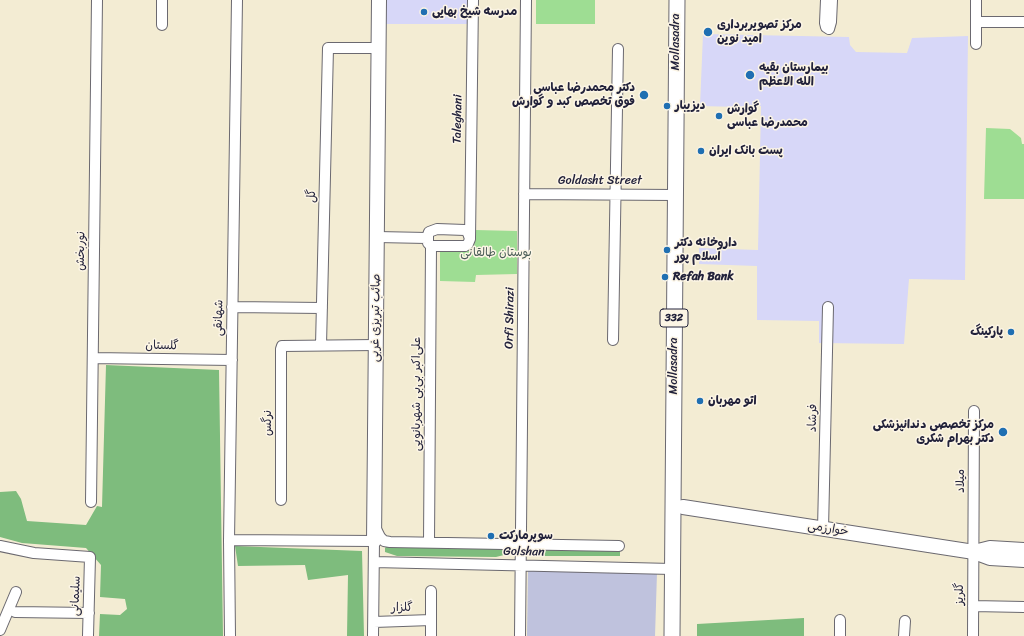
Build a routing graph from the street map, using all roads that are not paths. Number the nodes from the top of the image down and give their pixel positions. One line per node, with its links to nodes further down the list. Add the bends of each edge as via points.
1 (98, 0): 30 (street, نوربخش)
2 (162, 0): 14 (street)
3 (237, 0): 24 (street, شهانقی)
4 (379, 0): 16 (street, صائب تبریزی غربی)
5 (473, 0): 22 (street, Taleghani)
6 (526, 0): 18 (street, Orfi Shirazi)
7 (677, 0): 20 (main road, Mollasadra / 332)
8 (687, 0): 35 (main road, Mollasadra / 332)
9 (826, 0): 10 (street, via 825,23 829,29)
10 (832, 0)
11 (976, 0): 12 (street)
12 (976, 22): 13 (street); 15 (street)
13 (1024, 22)
14 (162, 25)
15 (976, 44)
16 (379, 48): 21 (street, صائب تبریزی غربی); 26 (street, گل, via 328,48)
17 (618, 50): 19 (street)
18 (524, 194): 19 (street, Goldasht Street); 41 (street, Orfi Shirazi)
19 (616, 194): 20 (street, Goldasht Street); 27 (street)
20 (675, 195): 49 (main road, Mollasadra / 332)
21 (377, 237): 23 (street); 29 (street, صائب تبریزی غربی)
22 (470, 239): 23 (street, via 465,246); 23 (street, via 465,230 432,230 429,232)
23 (429, 242): 40 (street, علی‌اکبر بی‌بی شهربانویی)
24 (232, 307): 26 (street); 31 (street, شهانقی)
25 (828, 307): 37 (street, فرشاد)
26 (322, 308): 28 (street, گل)
27 (613, 340)
28 (321, 345): 29 (street); 33 (street, نرگس, via 282,346 281,349)
29 (376, 345): 36 (street, صائب تبریزی غربی)
30 (93, 358): 31 (street, گلستان); 34 (street, نوربخش)
31 (232, 360): 38 (street, شهانقی)
32 (974, 411): 45 (street, میلاد)
33 (281, 500)
34 (91, 502)
35 (683, 507): 37 (street, خوارزمی); 67 (main road, Mollasadra / 332)
36 (374, 527): 39 (street, صائب تبریزی غربی); 40 (street, Golshan, via 384,541)
37 (823, 529): 45 (street, خوارزمی)
38 (229, 540): 39 (street); 62 (street, شهانقی)
39 (374, 541): 47 (street, صائب تبریزی غربی)
40 (429, 542): 41 (street, Golshan)
41 (521, 544): 43 (street, Golshan); 48 (street, Orfi Shirazi)
42 (0, 546): 55 (street, سلیمانی, via 34,553 90,557)
43 (619, 546)
44 (1024, 550): 45 (street, خوارزمی, via 990,548)
45 (974, 552): 46 (street, خوارزمی, via 990,558); 52 (street, گلریز)
46 (1024, 560)
47 (374, 562): 48 (street, Golshan); 59 (street, صائب تبریزی غربی)
48 (520, 565): 49 (street, Golshan); 65 (street, Orfi Shirazi)
49 (672, 569): 66 (main road, Mollasadra / 332)
50 (431, 591): 56 (street, گلزار)
51 (16, 592): 60 (street)
52 (973, 606): 53 (street); 70 (street, گلریز)
53 (1024, 607)
54 (15, 612): 55 (street)
55 (89, 613): 61 (street, سلیمانی)
56 (431, 620): 59 (street, گلزار); 64 (street, گلزار)
57 (840, 620): 68 (street)
58 (905, 621): 69 (street)
59 (374, 622): 63 (street, صائب تبریزی غربی)
60 (0, 630)
61 (88, 636)
62 (230, 636)
63 (373, 636)
64 (431, 636)
65 (520, 636)
66 (672, 636)
67 (682, 636)
68 (840, 636)
69 (904, 636)
70 (973, 636)

